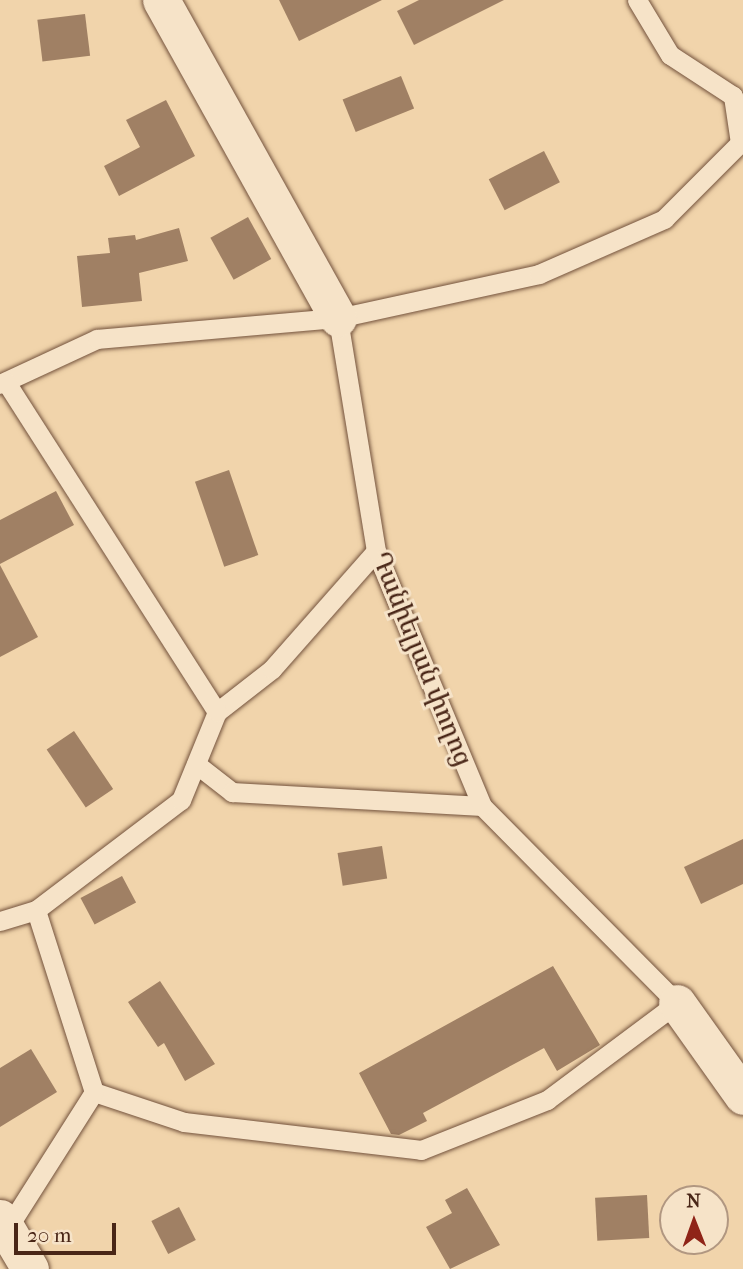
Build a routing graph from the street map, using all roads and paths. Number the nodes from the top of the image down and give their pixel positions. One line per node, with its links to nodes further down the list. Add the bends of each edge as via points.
1 (161, 0): 3 (street, Դանիելյան փողոց)
2 (637, 0): 3 (lane, via 670,55 733,96 740,143 664,219 539,274)
3 (338, 318): 4 (lane, via 97,339); 5 (lane, Դանիելյան փողոց)
4 (3, 383): 6 (lane)
5 (376, 551): 6 (lane, via 272,669); 8 (lane, Դանիելյան փողոց)
6 (216, 712): 7 (lane)
7 (196, 764): 8 (lane, via 232,792); 9 (lane, via 181,800)
8 (482, 806): 11 (lane, Դանիելյան փողոց)
9 (36, 910): 10 (lane); 12 (lane)
10 (0, 921)
11 (677, 1003): 12 (lane, via 547,1100 421,1150 184,1122); 13 (street, Դանիելյան փողոց)
12 (94, 1092): 14 (lane)
13 (743, 1096)
14 (15, 1248)

